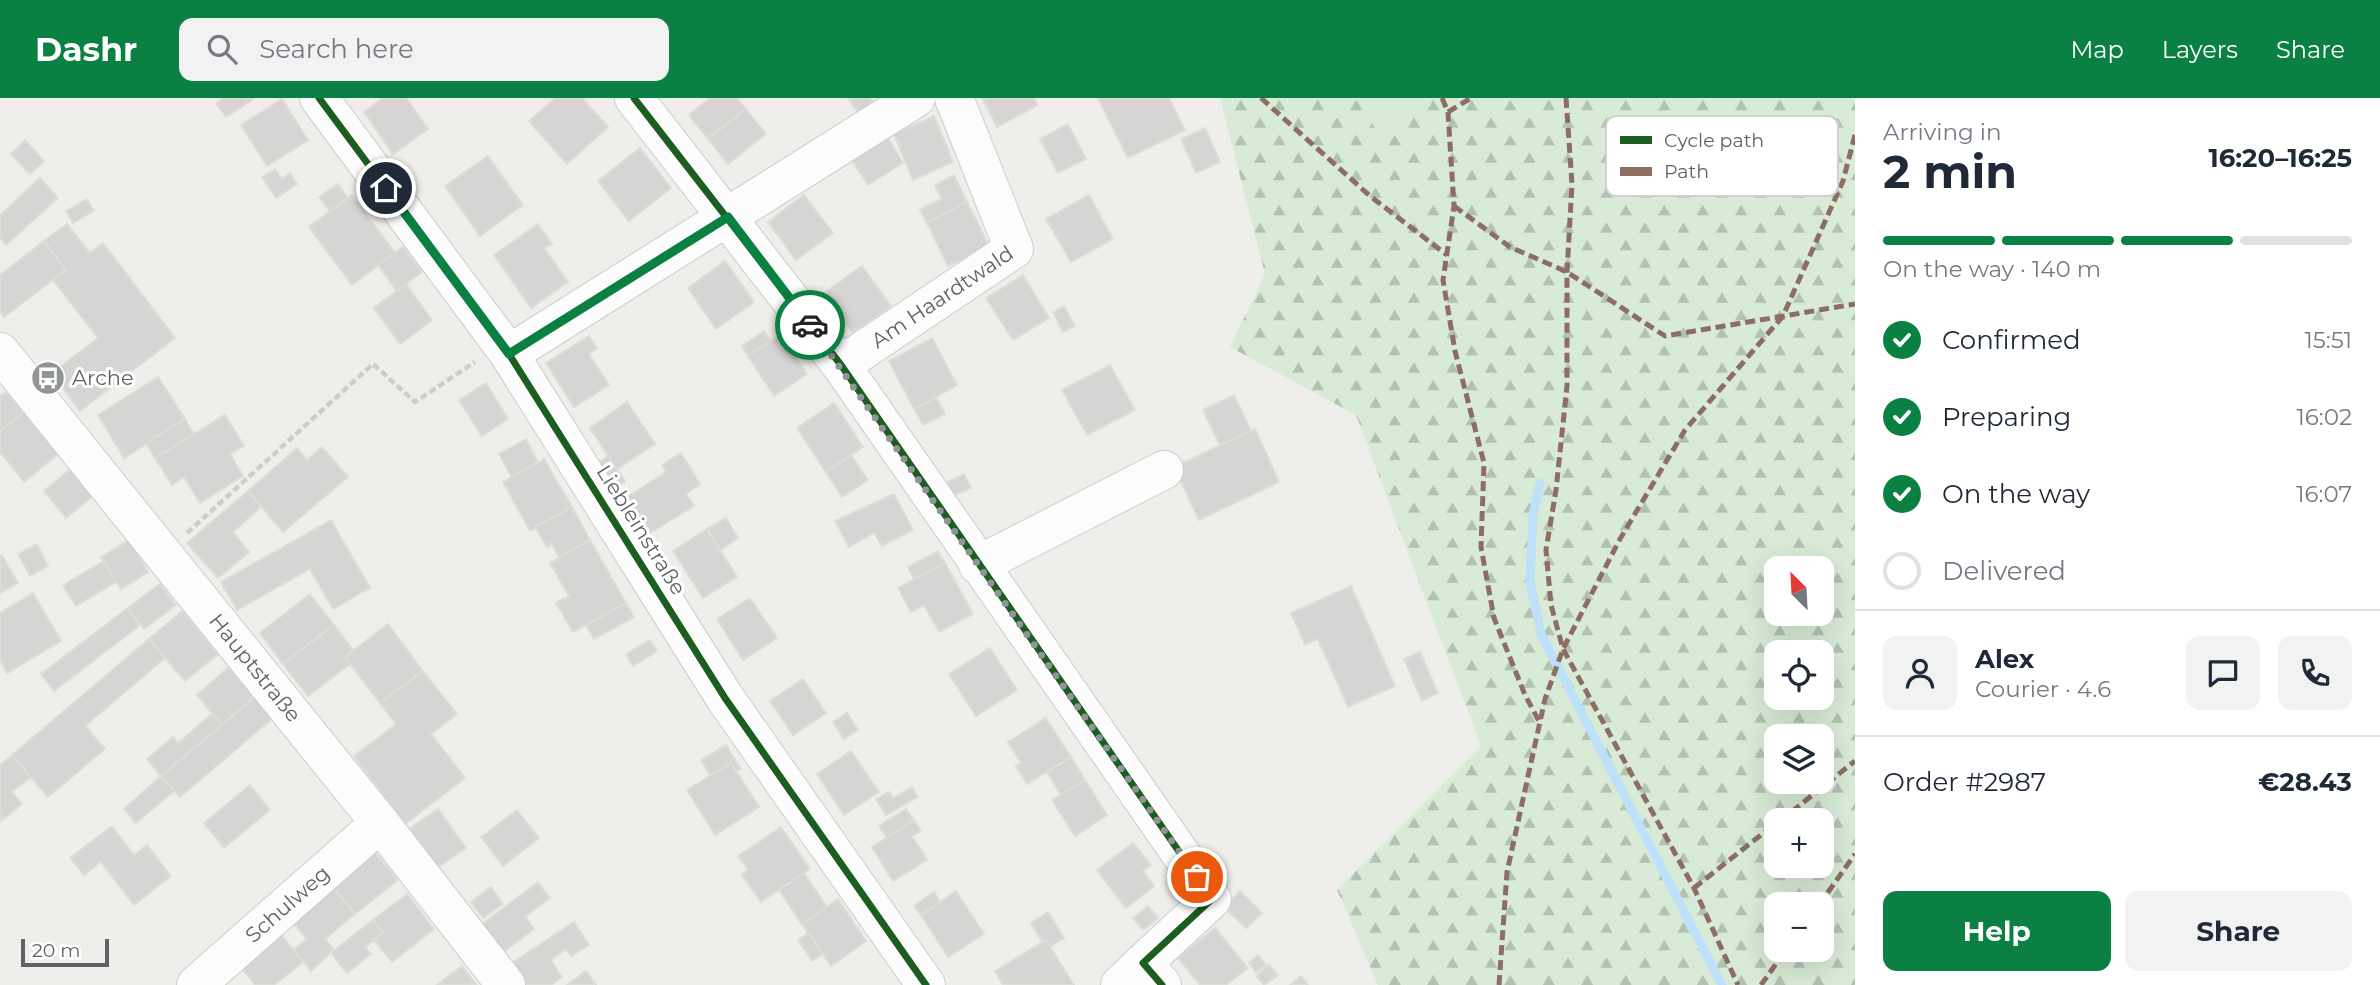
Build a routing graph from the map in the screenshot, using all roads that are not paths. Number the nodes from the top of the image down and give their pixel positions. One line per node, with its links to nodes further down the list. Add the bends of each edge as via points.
1 (319, 98): 6 (street, Liebleinstraße)
2 (634, 98): 5 (street)
3 (916, 98): 5 (street)
4 (954, 98): 8 (street, Am Haardtwald, via 1014,248)
5 (728, 217): 6 (street); 8 (street)
6 (506, 349): 15 (street, Liebleinstraße, via 725,698)
7 (0, 352): 11 (street, Hauptstraße)
8 (841, 365): 10 (street)
9 (1164, 470): 10 (street)
10 (978, 565): 12 (street, via 1212,899)
11 (380, 823): 13 (street, Schulweg); 14 (street, Hauptstraße)
12 (1142, 978)
13 (196, 985)
14 (506, 985)
15 (926, 985)

